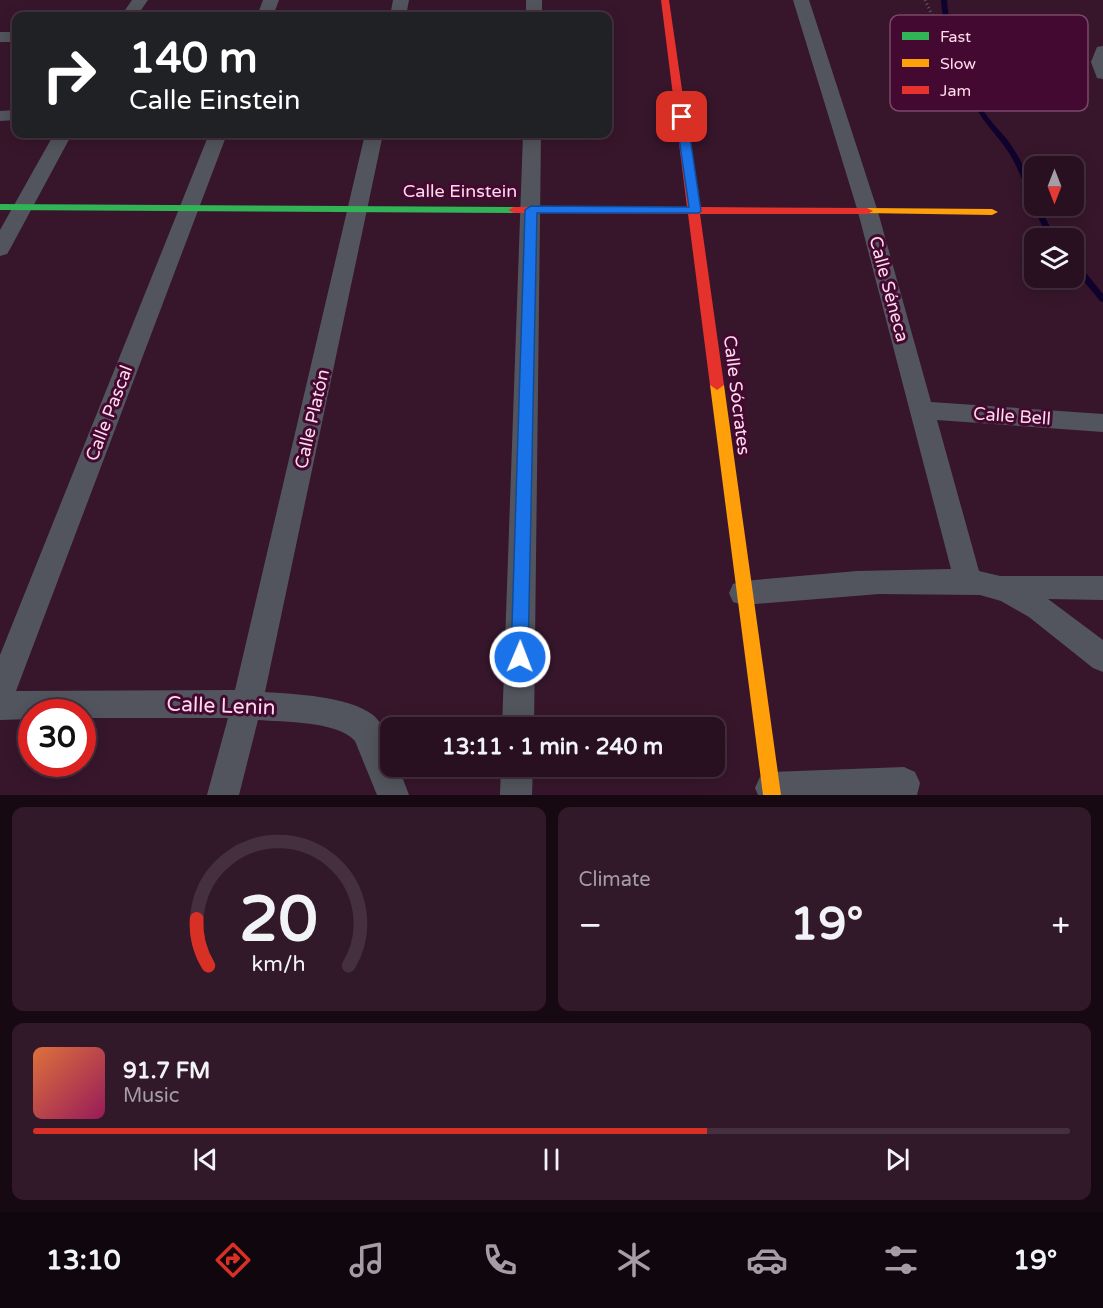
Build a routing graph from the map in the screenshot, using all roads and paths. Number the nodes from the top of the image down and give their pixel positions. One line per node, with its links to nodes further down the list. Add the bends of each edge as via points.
1 (664, 0): 16 (street, Calle Sócrates)
2 (801, 0): 17 (street, Calle Séneca)
3 (925, 0): 4 (path)
4 (932, 15)
5 (1103, 51): 6 (street, via 1099,56)
6 (1103, 75)
7 (61, 138): 12 (street)
8 (216, 138): 13 (street, Calle Pascal)
9 (373, 138): 14 (street, Calle Platón)
10 (532, 138): 15 (street)
11 (0, 207): 12 (street, Calle Einstein)
12 (23, 207): 13 (street, Calle Einstein); 19 (street)
13 (188, 208): 14 (street, Calle Einstein); 27 (street, Calle Pascal)
14 (359, 208): 15 (street, Calle Einstein); 28 (street, Calle Platón)
15 (531, 210): 16 (street, Calle Einstein); 30 (street)
16 (695, 211): 17 (street, Calle Einstein); 25 (street, Calle Sócrates)
17 (868, 212): 18 (street, Calle Einstein); 20 (street, Calle Séneca)
18 (992, 212)
19 (0, 249)
20 (921, 410): 21 (street, Calle Bell); 22 (street, Calle Séneca)
21 (1103, 423)
22 (968, 581): 23 (street); 25 (street, via 863,581)
23 (998, 587): 24 (street); 26 (street, via 1048,616)
24 (1103, 588)
25 (743, 593): 32 (street, Calle Sócrates)
26 (1103, 659)
27 (0, 693)
28 (247, 704): 29 (street, Calle Lenin); 33 (street, Calle Platón); 34 (street, Calle Lenin, via 337,713 361,725)
29 (0, 706)
30 (518, 717)
31 (517, 777): 35 (street)
32 (772, 791): 36 (street, via 904,783)
33 (223, 795)
34 (393, 795)
35 (516, 795)
36 (901, 795)

